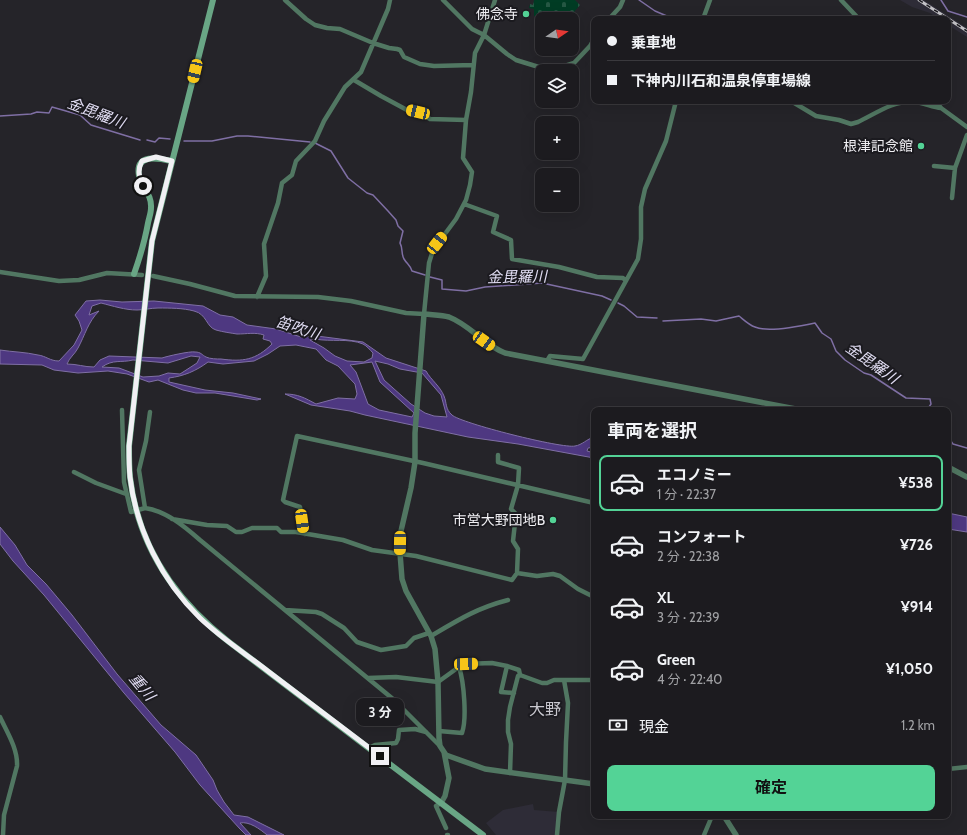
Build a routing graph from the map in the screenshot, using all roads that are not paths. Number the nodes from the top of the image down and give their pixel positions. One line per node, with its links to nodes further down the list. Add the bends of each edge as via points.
1 (213, 0): 26 (main road)
2 (285, 0): 13 (street, via 315,25 340,29)
3 (390, 0): 13 (street)
4 (443, 0): 12 (street, via 472,29)
5 (494, 0): 12 (street)
6 (623, 0): 9 (street)
7 (710, 0): 10 (street)
8 (841, 0): 11 (street)
9 (612, 16)
10 (704, 16)
11 (857, 16)
12 (484, 35): 14 (street, via 516,60 552,70 574,63); 15 (street, via 475,53)
13 (373, 43): 15 (street, via 400,50 404,56 420,64); 16 (street, via 365,66)
14 (591, 48)
15 (473, 65): 23 (street)
16 (354, 80): 23 (street, via 407,110 418,112 430,119); 36 (street, via 345,87 315,140 296,161 292,175 282,183 264,244 266,276)
17 (675, 104): 35 (street, via 666,141 645,189 641,207 638,259)
18 (796, 104): 19 (street, via 816,116 850,124)
19 (896, 104)
20 (922, 104): 22 (street)
21 (938, 104): 22 (street)
22 (941, 108): 24 (street)
23 (466, 120): 30 (street, via 463,158 472,172 472,177)
24 (967, 127)
25 (967, 135): 28 (street)
26 (172, 161): 32 (main road, via 149,158 142,161 139,167 139,177 149,194 151,207); 51 (main road, via 152,241 134,396 129,446 130,476)
27 (934, 166): 28 (street)
28 (955, 168): 29 (street)
29 (952, 198)
30 (464, 204): 35 (street, via 496,216 493,232 511,240 512,259 597,277); 37 (street, via 432,250)
31 (0, 272): 32 (street, via 64,281 107,273)
32 (134, 274): 33 (street)
33 (142, 275)
34 (154, 276): 36 (street, via 236,296)
35 (625, 280): 38 (street, via 583,359 550,356)
36 (257, 297): 37 (street, via 318,297)
37 (424, 314): 38 (street, via 440,315 458,321 499,350); 43 (street)
38 (547, 361): 39 (street)
39 (785, 407)
40 (122, 410): 48 (street)
41 (150, 412): 50 (street, via 139,470)
42 (498, 455): 47 (street, via 498,462 519,468)
43 (415, 462): 47 (street); 53 (street, via 297,436 283,500 300,507); 54 (street, via 401,531)
44 (951, 469): 46 (street)
45 (74, 472): 48 (street)
46 (967, 477)
47 (518, 485): 49 (street); 55 (street, via 511,509 516,514 513,541 518,549)
48 (126, 494): 51 (street, via 131,512)
49 (591, 502)
50 (145, 508): 51 (street); 52 (street)
51 (137, 510): 72 (main road, via 154,556 176,591 199,617)
52 (172, 519): 53 (street, via 227,526 236,532 252,528 277,528 281,532); 58 (street)
53 (304, 534): 54 (street, via 343,540 372,550)
54 (400, 553): 55 (street, via 512,580); 59 (street, via 402,579 406,590)
55 (517, 573): 56 (street, via 560,576)
56 (591, 596)
57 (508, 600): 59 (street, via 481,608)
58 (285, 610): 59 (street, via 322,614 344,628 357,642 381,650 406,646 414,638); 63 (street)
59 (430, 634): 66 (street, via 436,649)
60 (507, 666): 61 (street, via 486,663 463,664); 62 (street, via 519,670); 67 (street, via 501,692)
61 (459, 667): 66 (street); 69 (street, via 465,716 462,734)
62 (520, 675): 64 (street, via 542,683); 67 (street)
63 (368, 678): 66 (street, via 396,677); 70 (street, via 398,703)
64 (564, 680): 65 (street); 77 (street, via 568,703)
65 (591, 680)
66 (438, 682): 69 (street)
67 (514, 693): 76 (street, via 508,720 511,744)
68 (0, 717): 83 (street, via 18,760 4,815)
69 (439, 731): 71 (street)
70 (426, 732): 71 (street); 72 (street, via 415,729 399,730 396,742)
71 (440, 746): 73 (street)
72 (369, 748): 79 (main road)
73 (444, 752): 76 (street, via 446,755 485,769); 79 (street, via 448,784)
74 (967, 767): 75 (street)
75 (951, 769)
76 (510, 773): 77 (street)
77 (564, 780): 78 (street); 85 (street)
78 (591, 784)
79 (441, 803): 82 (street, via 436,806); 84 (main road)
80 (711, 819): 86 (street)
81 (726, 819): 87 (street)
82 (446, 828)
83 (3, 835)
84 (483, 835)
85 (557, 835)
86 (704, 835)
87 (736, 835)

